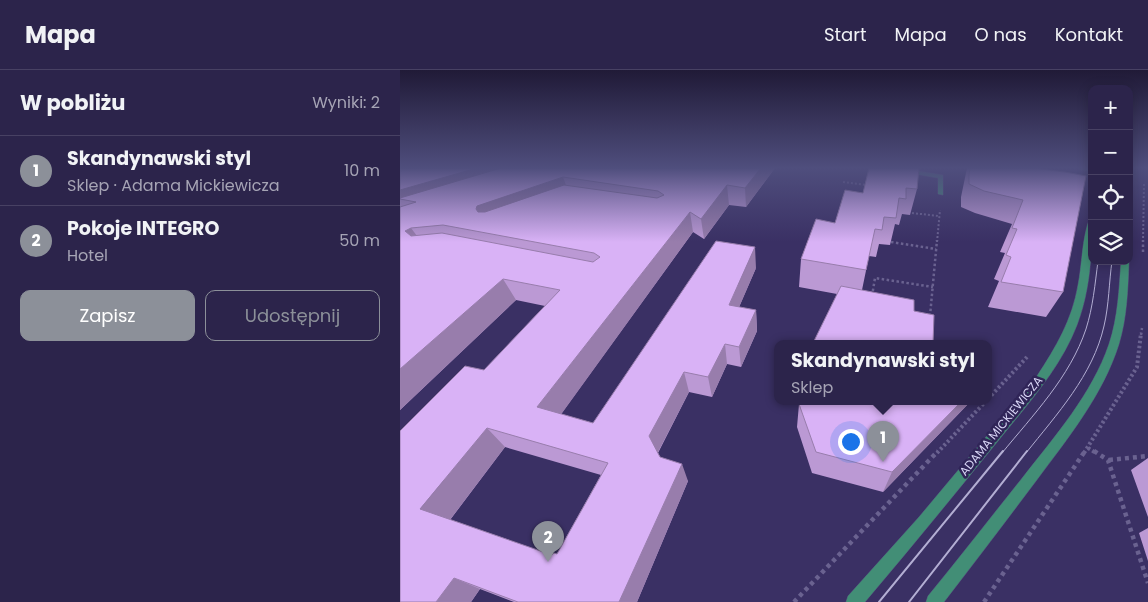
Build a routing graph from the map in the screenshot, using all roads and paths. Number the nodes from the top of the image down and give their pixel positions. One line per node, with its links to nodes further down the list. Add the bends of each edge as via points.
1 (941, 194): 3 (path)
2 (912, 213): 3 (path)
3 (939, 216): 6 (path)
4 (891, 242): 6 (path)
5 (1088, 246): 20 (street, ADAMA MICKIEWICZA, via 1078,305 1054,360 924,522)
6 (936, 249): 8 (path)
7 (1125, 265): 21 (street, via 1114,344 1090,396)
8 (933, 287): 9 (path, via 875,278); 10 (path)
9 (872, 297)
10 (930, 318)
11 (1028, 356): 13 (path)
12 (1137, 367): 15 (path)
13 (992, 395)
14 (982, 405): 19 (path)
15 (1088, 448): 17 (path); 22 (path)
16 (1148, 456): 17 (path)
17 (1108, 460): 18 (path)
18 (1148, 584)
19 (794, 602)
20 (854, 602)
21 (934, 602)
22 (984, 602)

